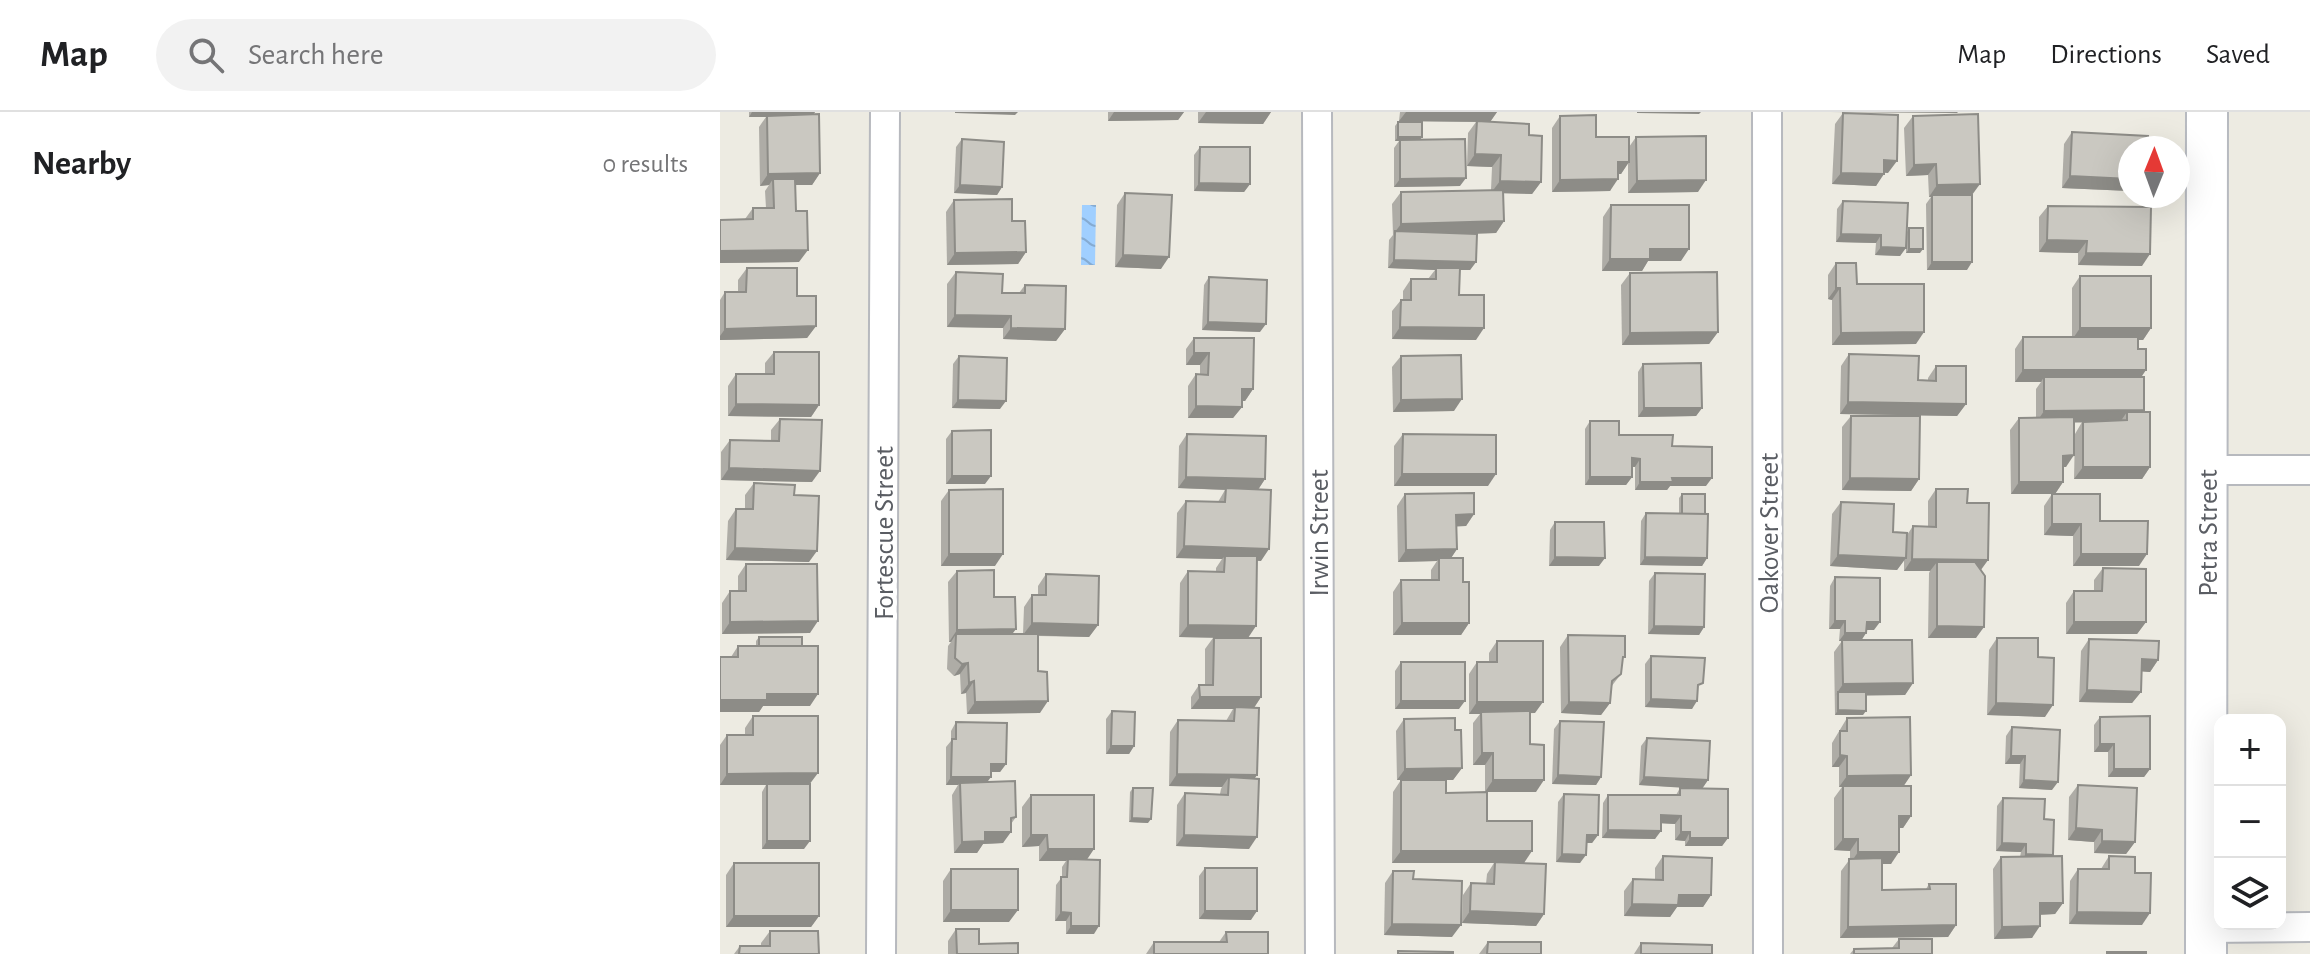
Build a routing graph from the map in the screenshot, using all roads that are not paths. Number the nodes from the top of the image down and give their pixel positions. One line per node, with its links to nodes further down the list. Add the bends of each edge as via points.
1 (885, 112): 9 (street, Fortescue Street)
2 (1317, 112): 10 (street, Irwin Street)
3 (1767, 112): 11 (street, Oakover Street)
4 (2207, 112): 5 (street, Petra Street)
5 (2207, 470): 6 (street); 8 (street, Petra Street)
6 (2310, 470)
7 (2310, 927): 8 (street)
8 (2206, 941)
9 (881, 954)
10 (1320, 954)
11 (1768, 954)

